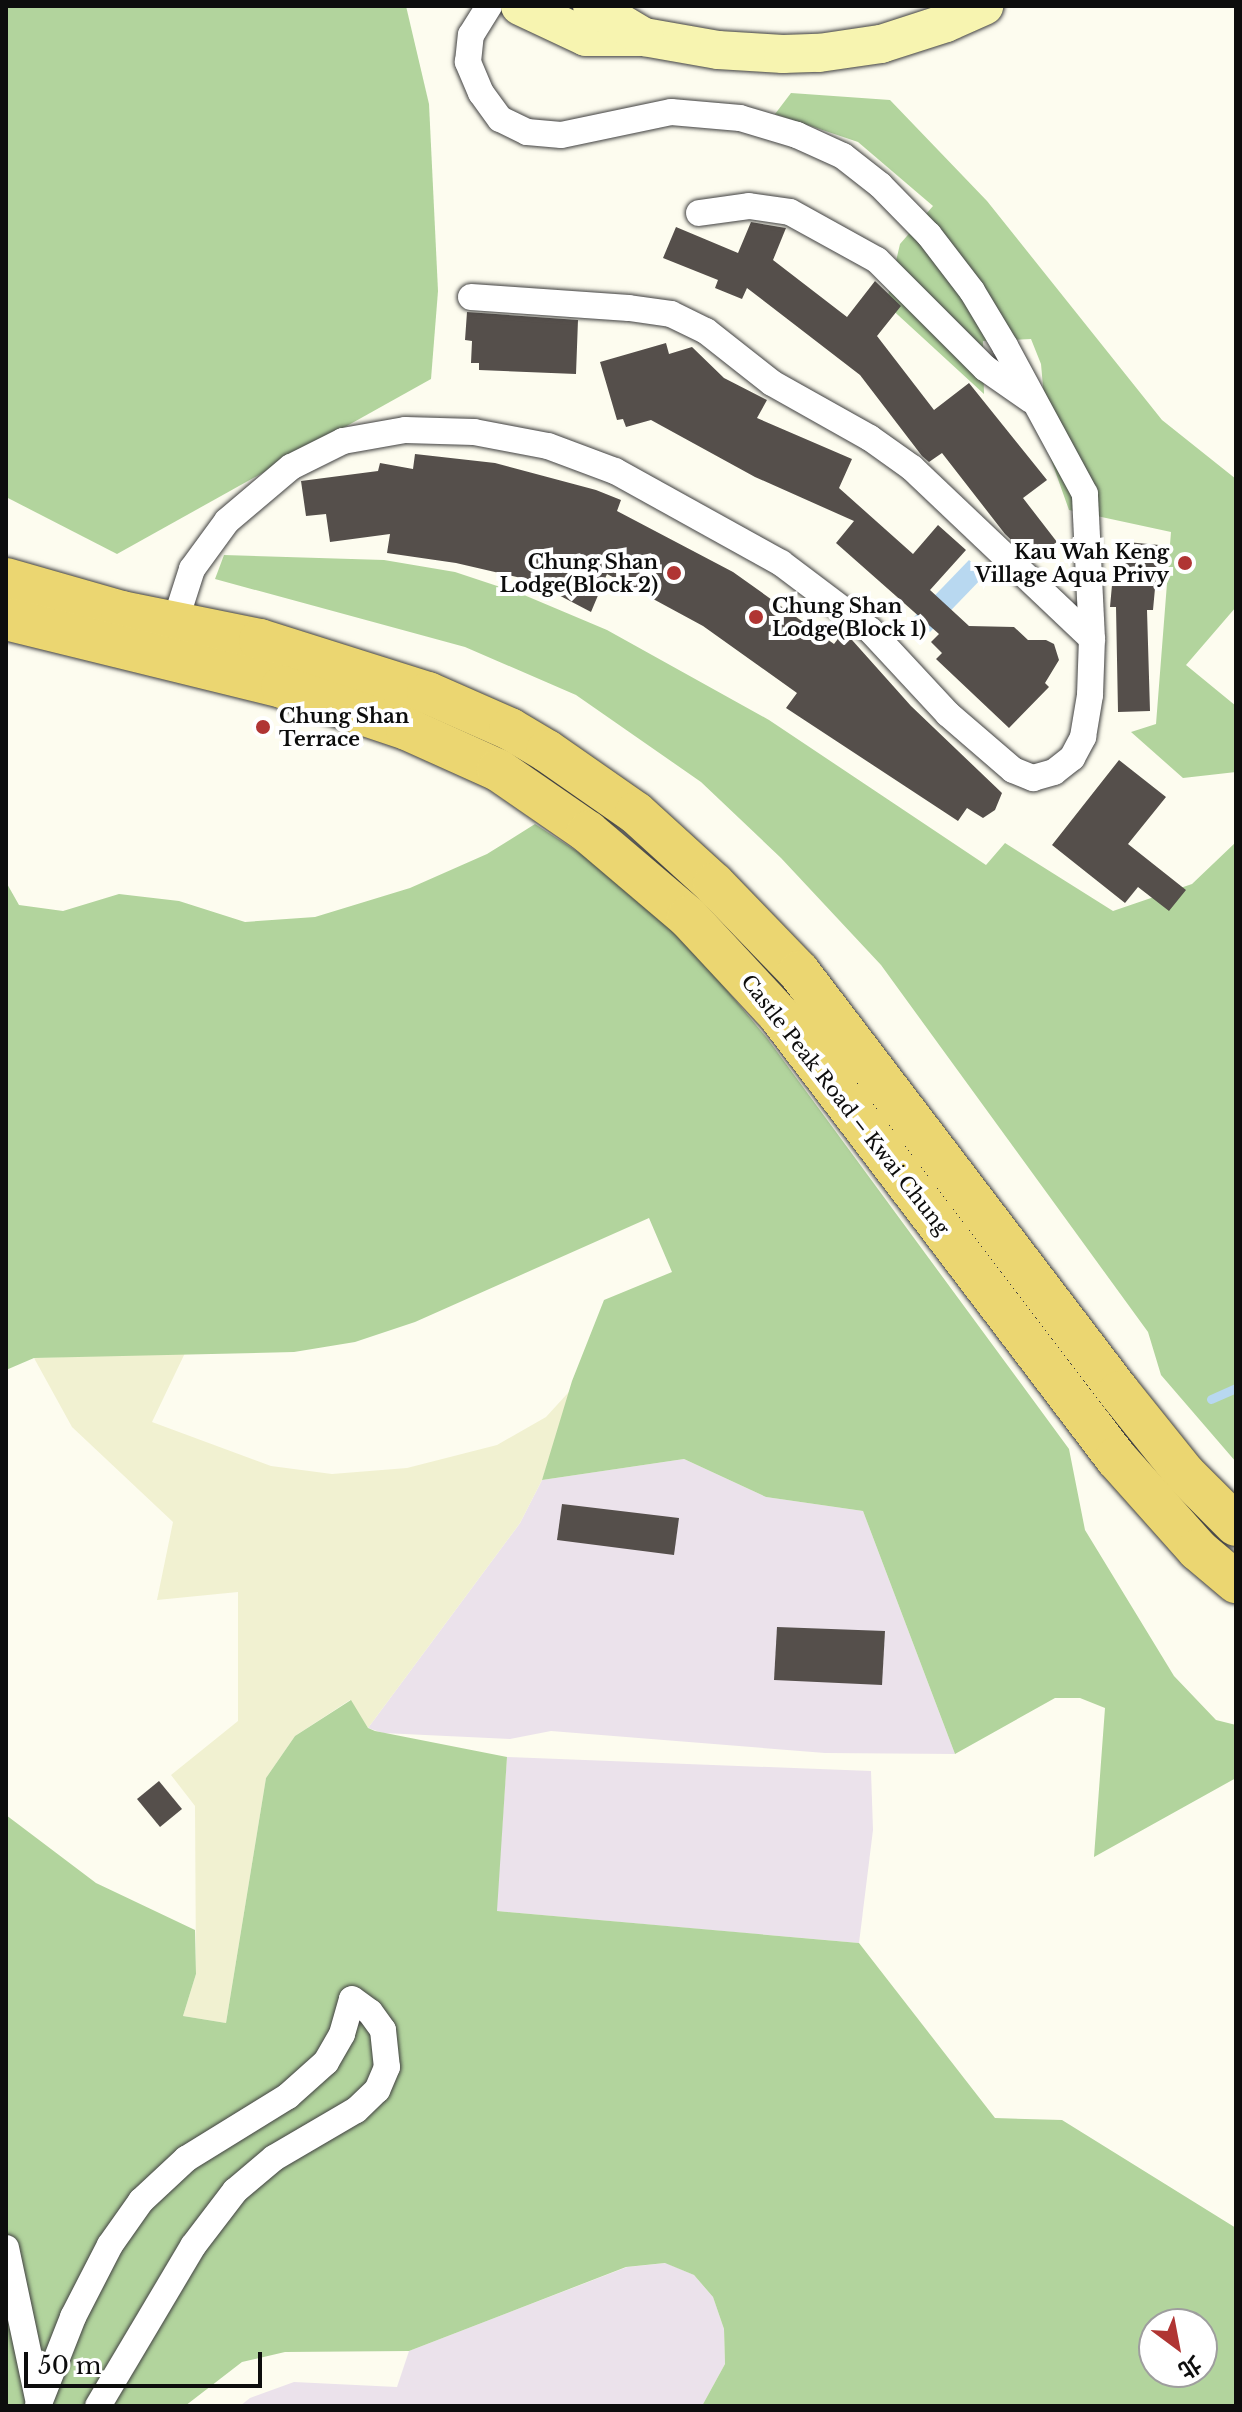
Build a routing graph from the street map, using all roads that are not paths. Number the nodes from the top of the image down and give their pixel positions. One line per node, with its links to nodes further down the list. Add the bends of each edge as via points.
1 (489, 6): 8 (street, via 471,35 468,62 500,119 527,132 573,133 671,112 740,118 843,156 929,235 972,291)
2 (520, 6): 5 (main road, via 586,37)
3 (592, 6): 5 (main road)
4 (984, 6): 5 (main road, via 914,35 819,53 750,53)
5 (644, 37)
6 (699, 213): 8 (street, via 749,206 790,212 877,260 985,368)
7 (471, 297): 12 (street, via 671,314 706,331 772,383 912,468)
8 (1034, 403): 12 (street, via 1085,494)
9 (6, 579): 11 (main road)
10 (6, 619): 14 (main road, Castle Peak Road – Kwai Chung, via 282,687 407,729 498,770 588,832 688,917 779,1015 1116,1458 1198,1550)
11 (175, 622): 12 (street, via 192,569 238,512 291,467 343,441 405,430 474,432 548,446 615,471 680,505 834,600 870,630 982,747 1033,778 1054,772 1072,758 1083,737); 13 (main road, via 260,640 441,699 547,751 646,822 799,972 1127,1402 1185,1474)
12 (1092, 639)
13 (1236, 1525)
14 (1236, 1582)
15 (6, 2248): 16 (street)
16 (39, 2405): 17 (street, via 73,2317 110,2245 141,2201 186,2159 288,2096 326,2062 342,2034 352,1999 383,2030 387,2067 377,2090 356,2110 274,2158 235,2191 193,2246)
17 (98, 2406)

